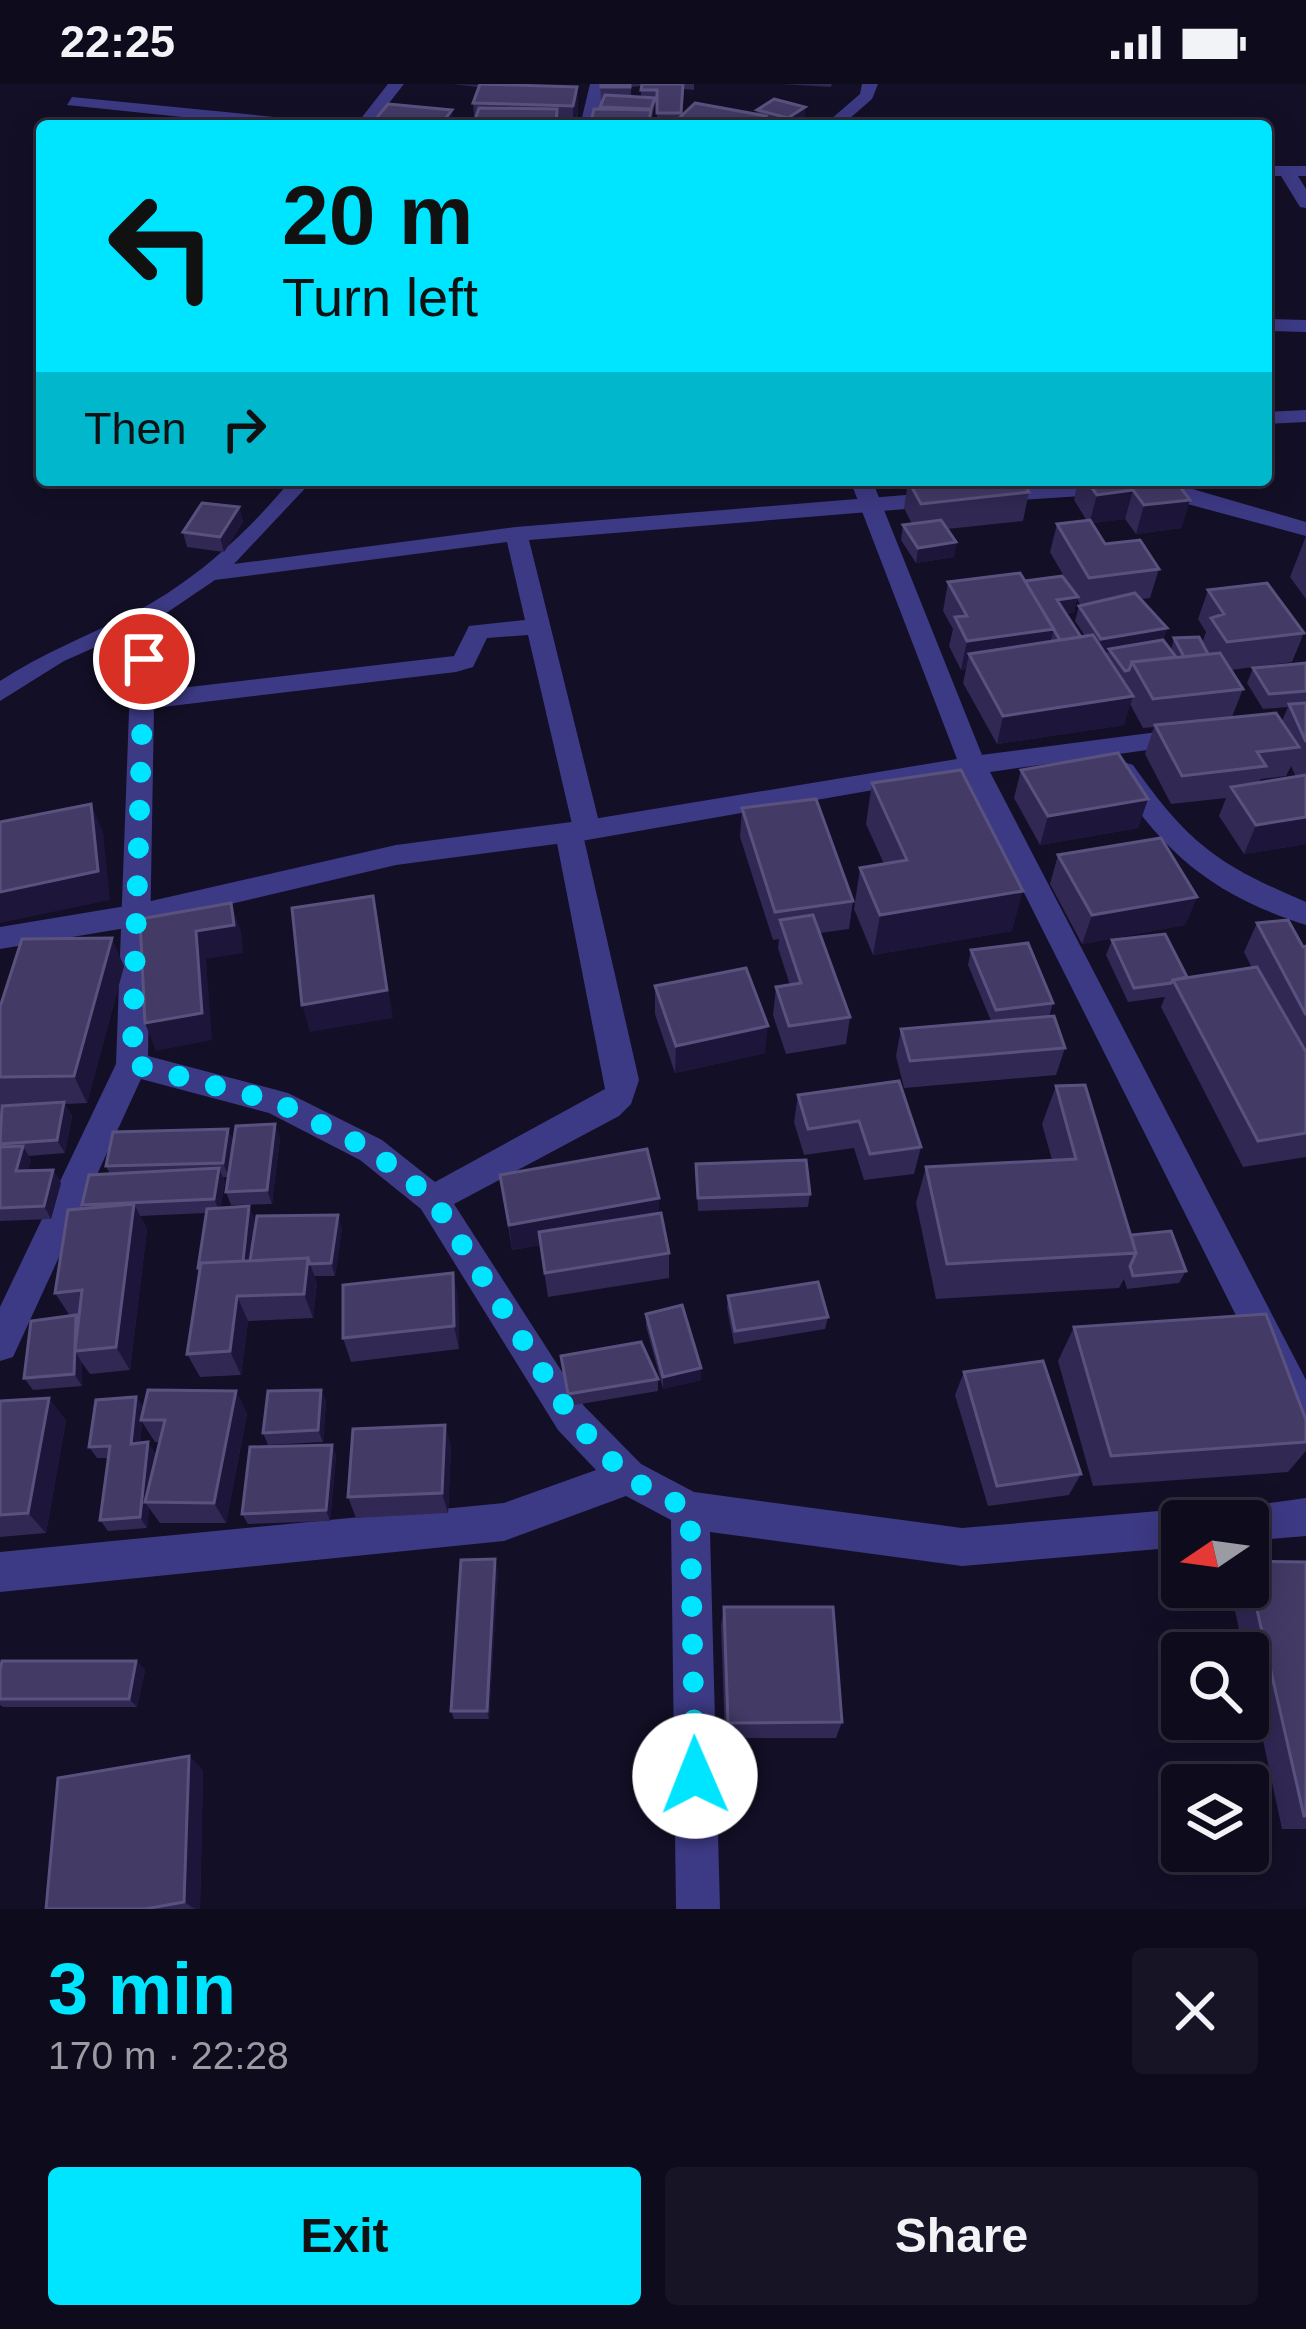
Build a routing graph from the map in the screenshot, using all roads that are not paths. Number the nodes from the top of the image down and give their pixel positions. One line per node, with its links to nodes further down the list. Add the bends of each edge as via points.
1 (395, 84): 6 (street)
2 (598, 84): 7 (street)
3 (870, 84): 8 (street)
4 (72, 102): 5 (street)
5 (255, 120)
6 (368, 120)
7 (589, 120)
8 (839, 120)
9 (1296, 171): 10 (street)
10 (1306, 203)
11 (1272, 325): 12 (street)
12 (1306, 326)
13 (1306, 416): 14 (street)
14 (1272, 418)
15 (297, 486): 21 (street)
16 (1049, 486): 18 (street)
17 (1173, 486): 19 (street, via 1243,517)
18 (867, 492): 20 (street); 28 (street)
19 (1306, 529)
20 (516, 534): 21 (street); 23 (street)
21 (216, 572): 22 (street)
22 (145, 617): 24 (street, via 55,656); 25 (street)
23 (538, 627): 25 (street, via 474,633 456,664); 29 (street)
24 (0, 693)
25 (143, 701): 31 (street)
26 (1220, 732): 27 (street)
27 (1111, 751): 28 (street); 30 (street, via 1186,856)
28 (973, 765): 29 (street); 36 (street)
29 (578, 832): 31 (street, via 396,855); 34 (street, via 620,1095)
30 (1306, 914)
31 (138, 915): 32 (street); 33 (street)
32 (0, 938)
33 (132, 1064): 34 (street, via 277,1102 371,1150); 35 (street)
34 (433, 1199): 37 (street, via 572,1418)
35 (0, 1345)
36 (1306, 1417)
37 (628, 1478): 38 (street); 42 (street, via 504,1522)
38 (690, 1510): 41 (street, via 962,1547); 43 (street)
39 (1306, 1517): 40 (street)
40 (1269, 1520)
41 (1161, 1530)
42 (0, 1572)
43 (698, 1909)

